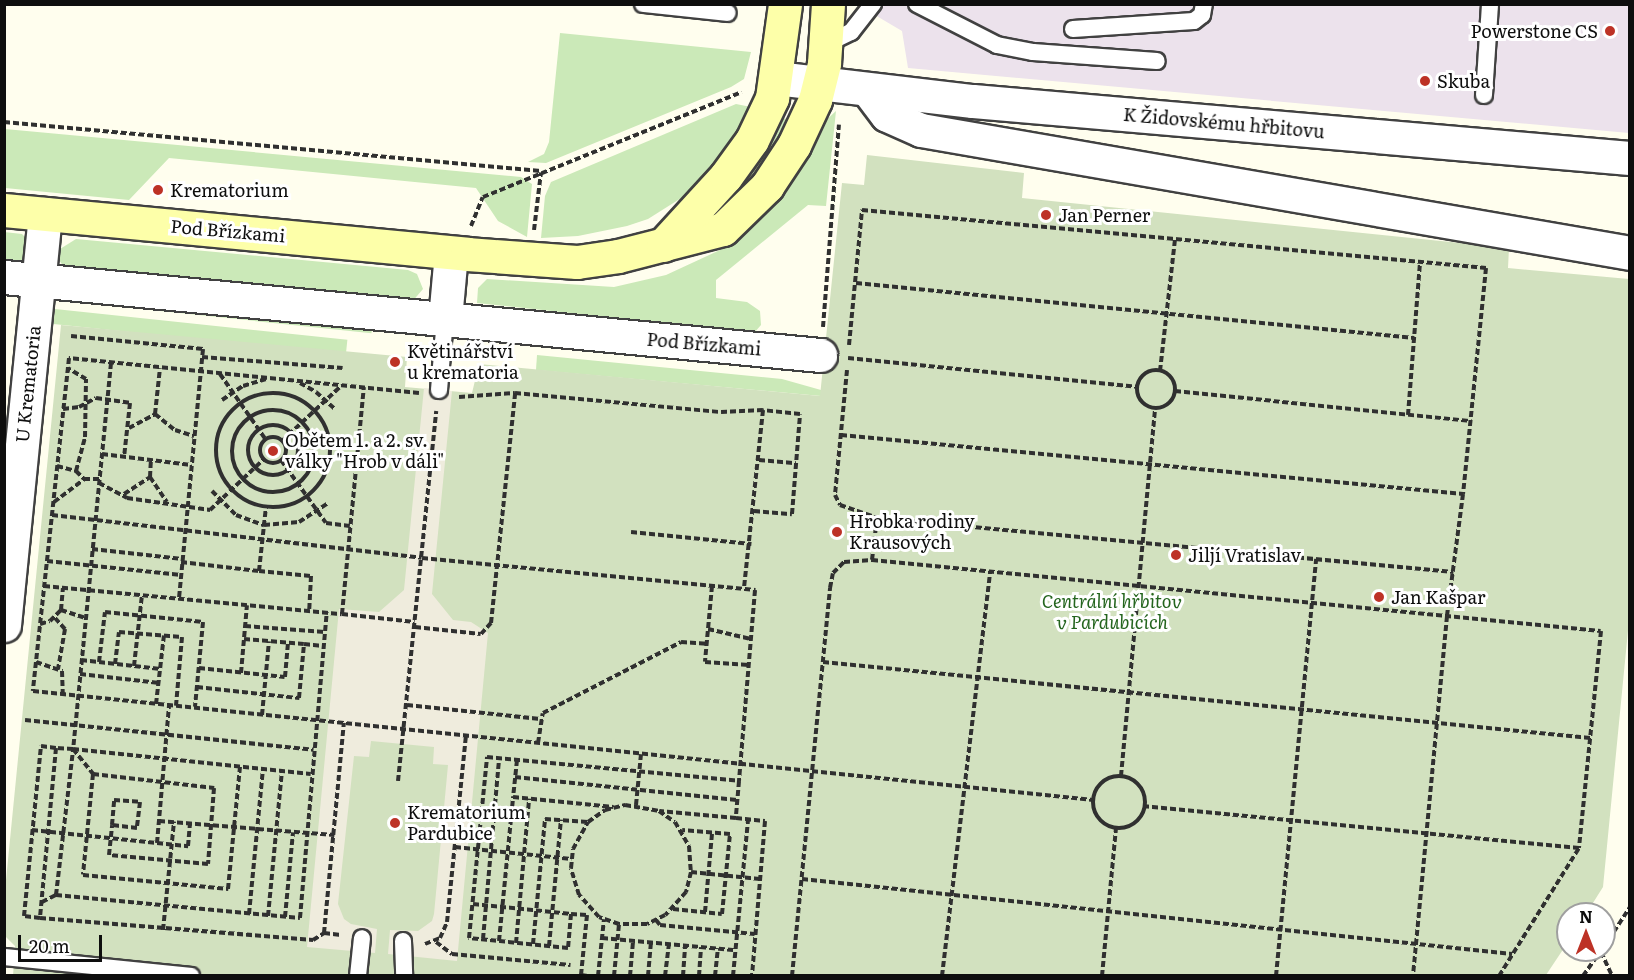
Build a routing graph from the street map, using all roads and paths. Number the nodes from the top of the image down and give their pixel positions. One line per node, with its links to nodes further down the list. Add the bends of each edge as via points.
1 (643, 4): 8 (lane)
2 (785, 4): 12 (street)
3 (828, 4): 10 (street, Pod Břízkami)
4 (873, 4): 10 (lane, via 851,32)
5 (917, 4): 11 (lane, via 997,45 1033,52)
6 (1204, 4): 9 (lane, via 1202,15 1194,21)
7 (1490, 4): 14 (lane)
8 (728, 13)
9 (1073, 29)
10 (826, 44): 13 (street, Pod Břízkami)
11 (1156, 61)
12 (762, 83): 13 (street, K Židovskému hřbitovu); 17 (path); 22 (street, via 764,117 741,157)
13 (843, 87): 16 (street, K Židovskému hřbitovu); 22 (street, Pod Břízkami, via 752,203 723,229); 24 (street, via 887,115 943,135); 35 (path)
14 (1484, 95)
15 (4, 122): 17 (path)
16 (1629, 158)
17 (541, 171): 18 (path); 25 (path)
18 (483, 197)
19 (4, 210): 20 (street, Pod Břízkami)
20 (45, 214): 23 (street, Pod Břízkami); 28 (street, U Krematoria)
21 (1175, 239): 26 (path); 29 (path, via 862,210); 30 (path)
22 (663, 245): 25 (street, Pod Břízkami, via 577,262)
23 (451, 253): 25 (street, Pod Břízkami); 31 (street)
24 (1629, 253)
25 (530, 258)
26 (1420, 261): 33 (path); 65 (path, via 1486,268)
27 (4, 277): 28 (street, Pod Břízkami)
28 (39, 280): 31 (street, Pod Břízkami); 148 (street, U Krematoria)
29 (856, 283): 30 (path); 35 (path)
30 (1166, 313): 33 (path); 40 (path)
31 (445, 319): 35 (street, Pod Břízkami); 50 (lane)
32 (70, 336): 34 (path, via 202,349)
33 (1414, 338): 63 (path)
34 (202, 357): 39 (path); 41 (path)
35 (835, 357): 47 (path); 70 (path)
36 (111, 363): 37 (path, via 69,358); 38 (path); 52 (path)
37 (68, 368): 56 (path, via 84,375); 58 (path)
38 (160, 368): 41 (path); 62 (path)
39 (343, 368)
40 (1160, 370): 47 (path, via 1142,376); 48 (path, via 1170,376)
41 (200, 372): 42 (path); 71 (path)
42 (219, 373): 43 (path); 49 (path)
43 (270, 378): 44 (path); 49 (path)
44 (291, 380): 45 (path); 54 (path)
45 (342, 385): 46 (path); 54 (path)
46 (364, 387): 50 (path); 109 (path)
47 (1137, 387): 57 (path, via 1140,399)
48 (1175, 391): 57 (path, via 1170,402); 63 (path)
49 (232, 392): 53 (path); 55 (path)
50 (438, 392): 51 (path); 117 (path)
51 (515, 393): 61 (path, via 721,412); 122 (path)
52 (107, 399): 56 (path); 67 (path, via 130,403); 74 (path)
53 (222, 400)
54 (326, 400): 59 (path); 60 (path)
55 (240, 403): 60 (path, via 258,394 279,393); 64 (path); 92 (path, via 223,421 216,444 219,469)
56 (84, 404): 58 (path); 85 (path, via 85,437)
57 (1155, 408): 83 (path)
58 (63, 409): 82 (path)
59 (335, 409)
60 (315, 410): 66 (path); 96 (path, via 327,431 330,455 323,478)
61 (764, 410): 79 (path); 80 (path, via 800,414)
62 (155, 414): 67 (path); 71 (path, via 183,434)
63 (1408, 415): 65 (path)
64 (250, 417): 66 (path, via 277,410); 68 (path); 89 (path, via 237,432 232,451)
65 (1471, 421): 95 (path)
66 (303, 422): 69 (path); 91 (path, via 313,439 314,459)
67 (129, 428): 75 (path)
68 (259, 429): 69 (path, via 272,425); 72 (path); 84 (path, via 248,444 248,457)
69 (291, 433): 73 (path); 86 (path, via 298,452)
70 (841, 435): 83 (path); 106 (path, via 836,502)
71 (194, 436): 81 (path)
72 (266, 440): 73 (path, via 275,437); 76 (path, via 261,451)
73 (282, 441): 78 (path, via 286,449)
74 (102, 454): 75 (path); 90 (path)
75 (124, 457): 77 (path)
76 (264, 459): 78 (path, via 274,463); 84 (path)
77 (151, 460): 81 (path); 87 (path)
78 (281, 460): 86 (path)
79 (759, 460): 80 (path); 103 (path)
80 (796, 463): 103 (path, via 792,514)
81 (191, 465): 102 (path)
82 (57, 466): 85 (path); 98 (path)
83 (1150, 466): 95 (path); 113 (path)
84 (254, 468): 86 (path, via 271,476); 89 (path)
85 (76, 471): 88 (path)
86 (288, 471): 91 (path)
87 (150, 477): 94 (path); 99 (path)
88 (84, 479): 90 (path); 98 (path)
89 (243, 479): 91 (path, via 274,492); 92 (path)
90 (99, 481): 94 (path); 107 (path)
91 (298, 484): 96 (path)
92 (231, 489): 97 (path); 101 (path, via 248,502)
93 (212, 491): 97 (path)
94 (124, 494): 99 (path, via 127,498)
95 (1463, 494): 126 (path)
96 (307, 496): 101 (path, via 288,505); 104 (path)
97 (219, 501): 102 (path, via 210,510); 108 (path, via 236,515)
98 (53, 502): 105 (path)
99 (168, 502): 102 (path)
100 (328, 503): 104 (path)
101 (266, 507): 108 (path)
102 (187, 508): 110 (path)
103 (754, 511): 114 (path)
104 (318, 512): 108 (path, via 288,525); 109 (path, via 326,523)
105 (52, 515): 107 (path); 121 (path)
106 (877, 518): 113 (path); 120 (path)
107 (95, 520): 110 (path); 115 (path)
108 (264, 525): 112 (path)
109 (350, 526): 116 (path)
110 (185, 531): 112 (path); 119 (path)
111 (631, 532): 114 (path)
112 (262, 539): 116 (path); 124 (path)
113 (1145, 542): 118 (path); 130 (path)
114 (752, 544): 132 (path)
115 (92, 549): 119 (path); 123 (path)
116 (348, 549): 117 (path); 141 (path)
117 (422, 558): 122 (path); 147 (path)
118 (1316, 559): 126 (path); 136 (path)
119 (182, 560): 124 (path); 127 (path)
120 (872, 560): 125 (path); 164 (path, via 844,562 833,573)
121 (47, 561): 123 (path); 128 (path)
122 (497, 565): 129 (path); 147 (path, via 491,623 481,634)
123 (90, 566): 127 (path); 133 (path)
124 (259, 571): 139 (path, via 311,576)
125 (990, 571): 130 (path); 174 (path)
126 (1453, 572): 143 (path)
127 (181, 575): 135 (path)
128 (44, 586): 131 (path); 146 (path)
129 (712, 586): 132 (path); 150 (path)
130 (1141, 587): 136 (path); 177 (path)
131 (63, 588): 133 (path); 138 (path)
132 (744, 589): 155 (path, via 755,590)
133 (88, 590): 134 (path); 145 (path)
134 (142, 595): 135 (path); 142 (path)
135 (179, 598): 137 (path)
136 (1312, 603): 143 (path); 186 (path)
137 (247, 605): 139 (path); 149 (path)
138 (61, 610): 144 (path); 145 (path, via 74,618)
139 (309, 610): 140 (path)
140 (327, 612): 141 (path); 151 (path)
141 (342, 614): 147 (path)
142 (140, 616): 152 (path); 162 (path, via 105,612); 168 (path, via 203,622)
143 (1447, 616): 192 (path); 197 (path, via 1601,631)
144 (55, 618): 146 (path); 169 (path, via 65,629)
145 (85, 618): 161 (path)
146 (40, 624): 163 (path)
147 (415, 624): 183 (path)
148 (4, 625)
149 (245, 626): 151 (path); 154 (path)
150 (708, 629): 155 (path); 159 (path)
151 (325, 632): 160 (path)
152 (138, 633): 153 (path); 165 (path, via 119,632); 167 (path)
153 (164, 635): 170 (path); 184 (path, via 182,637)
154 (244, 639): 156 (path); 171 (path)
155 (751, 639): 166 (path)
156 (269, 641): 157 (path); 173 (path)
157 (288, 643): 158 (path); 173 (path, via 285,677)
158 (304, 644): 160 (path); 179 (path, via 299,698)
159 (707, 644): 166 (path, via 705,662); 188 (path, via 681,642)
160 (323, 646): 190 (path)
161 (81, 660): 162 (path); 172 (path)
162 (99, 662): 165 (path)
163 (36, 663): 169 (path); 178 (path, via 33,691)
164 (823, 663): 174 (path); 211 (path)
165 (115, 664): 167 (path)
166 (749, 665): 206 (path)
167 (134, 666): 170 (path)
168 (199, 668): 171 (path); 176 (path)
169 (58, 669): 178 (path, via 64,676)
170 (160, 669): 175 (path)
171 (241, 673): 173 (path)
172 (80, 674): 175 (path); 180 (path)
173 (266, 675): 179 (path)
174 (977, 678): 177 (path); 219 (path)
175 (159, 683): 181 (path)
176 (197, 687): 179 (path); 185 (path)
177 (1130, 693): 186 (path); 214 (path)
178 (63, 694): 180 (path)
179 (264, 694): 187 (path)
180 (77, 695): 181 (path); 193 (path)
181 (156, 704): 182 (path)
182 (169, 705): 184 (path); 195 (path)
183 (407, 705): 188 (path); 194 (path)
184 (176, 706): 185 (path)
185 (195, 707): 187 (path)
186 (1302, 710): 192 (path); 232 (path)
187 (262, 715): 190 (path)
188 (540, 719): 198 (path)
189 (25, 720): 193 (path)
190 (316, 720): 191 (path); 201 (path)
191 (344, 723): 194 (path); 251 (path)
192 (1437, 723): 197 (path); 249 (path)
193 (75, 725): 195 (path); 200 (path)
194 (404, 729): 196 (path); 216 (path)
195 (166, 734): 201 (path); 203 (path)
196 (466, 735): 198 (path); 256 (path)
197 (1590, 738): 257 (path)
198 (538, 743): 202 (path)
199 (56, 748): 200 (path); 242 (path, via 41,746); 245 (path)
200 (73, 749): 203 (path); 212 (path); 250 (path)
201 (313, 750): 213 (path)
202 (641, 754): 206 (path); 210 (path)
203 (164, 758): 207 (path); 218 (path)
204 (499, 758): 205 (path); 258 (path, via 487,758); 259 (path)
205 (517, 760): 210 (path); 215 (path)
206 (741, 764): 211 (path); 217 (path)
207 (240, 766): 208 (path); 239 (path)
208 (263, 769): 209 (path); 241 (path)
209 (282, 771): 213 (path); 243 (path)
210 (640, 771): 217 (path); 220 (path)
211 (812, 771): 219 (path); 271 (path)
212 (93, 774): 218 (path); 252 (path)
213 (311, 774): 247 (path)
214 (1121, 776): 224 (path, via 1099,785); 226 (path, via 1142,789)
215 (515, 777): 220 (path); 221 (path)
216 (399, 781)
217 (739, 781): 223 (path)
218 (162, 782): 233 (path); 238 (path, via 214,788)
219 (964, 787): 224 (path); 274 (path)
220 (638, 789): 223 (path); 225 (path)
221 (513, 797): 222 (path); 260 (path)
222 (529, 799): 227 (path); 261 (path)
223 (737, 800): 229 (path)
224 (1093, 800): 240 (path, via 1097,815)
225 (636, 805): 227 (path); 228 (path)
226 (1145, 806): 232 (path); 240 (path, via 1132,825)
227 (614, 807): 235 (path)
228 (659, 811): 229 (path); 244 (path)
229 (736, 818): 230 (path)
230 (747, 819): 269 (path); 270 (path, via 765,821)
231 (561, 820): 235 (path); 262 (path, via 545,819); 263 (path)
232 (1291, 820): 249 (path); 299 (path)
233 (159, 821): 234 (path); 254 (path)
234 (174, 822): 236 (path); 255 (path)
235 (588, 822): 264 (path, via 576,839)
236 (190, 823): 238 (path); 255 (path, via 188,846)
237 (112, 825): 237 (path, via 137,828 140,802 114,800); 253 (path)
238 (211, 825): 239 (path); 265 (path, via 208,864)
239 (234, 827): 241 (path); 272 (path, via 228,889)
240 (1116, 828): 287 (path)
241 (257, 829): 243 (path); 288 (path)
242 (32, 830): 245 (path); 294 (path, via 24,916)
243 (276, 830): 246 (path); 291 (path)
244 (681, 830): 248 (path); 266 (path, via 691,854)
245 (48, 832): 250 (path); 275 (path)
246 (293, 832): 247 (path); 292 (path)
247 (306, 833): 251 (path); 292 (path, via 300,918)
248 (712, 833): 267 (path); 268 (path, via 730,834)
249 (1426, 833): 257 (path); 315 (path)
250 (63, 834): 252 (path); 273 (path)
251 (334, 835): 298 (path, via 324,933 313,940)
252 (87, 836): 253 (path); 272 (path, via 83,875)
253 (111, 838): 254 (path); 265 (path, via 109,855)
254 (157, 843): 255 (path)
255 (171, 844): 265 (path)
256 (454, 847): 258 (path); 310 (path, via 447,922)
257 (1579, 848): 321 (path)
258 (478, 849): 259 (path); 276 (path)
259 (491, 850): 260 (path); 278 (path)
260 (508, 852): 261 (path); 279 (path)
261 (524, 854): 262 (path); 281 (path)
262 (541, 856): 263 (path); 283 (path)
263 (558, 858): 264 (path); 285 (path)
264 (571, 859): 284 (path, via 575,887)
265 (170, 860): 272 (path)
266 (692, 872): 267 (path); 282 (path, via 686,892)
267 (708, 873): 268 (path); 286 (path)
268 (726, 875): 269 (path); 286 (path, via 722,914)
269 (742, 877): 270 (path); 301 (path)
270 (760, 879): 302 (path)
271 (802, 879): 274 (path); 339 (path)
272 (168, 883): 277 (path)
273 (56, 895): 275 (path); 277 (path)
274 (952, 895): 287 (path); 340 (path)
275 (41, 902): 294 (path)
276 (473, 904): 278 (path); 305 (path, via 469,938)
277 (165, 905): 288 (path); 298 (path)
278 (486, 905): 279 (path); 305 (path)
279 (502, 907): 281 (path); 308 (path)
280 (1629, 907): 293 (path)
281 (519, 909): 283 (path); 312 (path)
282 (673, 909): 286 (path); 296 (path)
283 (536, 910): 285 (path); 313 (path)
284 (591, 910): 290 (path); 295 (path)
285 (552, 912): 289 (path); 317 (path)
286 (705, 912)
287 (1108, 912): 299 (path); 341 (path)
288 (249, 914): 291 (path)
289 (571, 914): 290 (path); 317 (path, via 568,948)
290 (586, 915): 328 (path, via 581,975)
291 (268, 916): 292 (path)
292 (285, 917)
293 (1627, 917): 300 (path)
294 (40, 918): 298 (path)
295 (604, 919): 297 (path); 304 (path)
296 (657, 920): 297 (path); 301 (path, via 660,925)
297 (619, 924): 306 (path)
298 (163, 930)
299 (1280, 930): 315 (path); 342 (path)
300 (1616, 931)
301 (737, 932): 302 (path); 320 (path)
302 (755, 934): 338 (path)
303 (362, 938): 326 (lane)
304 (602, 938): 306 (path); 329 (path)
305 (483, 939): 308 (path)
306 (618, 939): 309 (path); 330 (path)
307 (403, 941): 310 (path); 327 (lane)
308 (499, 941): 312 (path)
309 (633, 941): 311 (path); 331 (path)
310 (436, 942): 324 (path, via 452,954)
311 (651, 942): 314 (path); 332 (path)
312 (516, 943): 313 (path)
313 (533, 944): 317 (path)
314 (669, 944): 316 (path); 333 (path)
315 (1416, 944): 321 (path); 343 (path)
316 (685, 945): 318 (path); 334 (path)
317 (549, 946)
318 (701, 947): 319 (path); 335 (path)
319 (718, 948): 320 (path); 336 (path)
320 (735, 950): 337 (path)
321 (1512, 954): 344 (path)
322 (4, 957): 325 (lane)
323 (1592, 962): 345 (path)
324 (570, 965)
325 (191, 975)
326 (358, 975)
327 (404, 975)
328 (588, 975)
329 (598, 975)
330 (614, 975)
331 (630, 975)
332 (648, 975)
333 (665, 975)
334 (682, 975)
335 (699, 975)
336 (715, 975)
337 (733, 975)
338 (752, 975)
339 (792, 975)
340 (942, 975)
341 (1102, 975)
342 (1276, 975)
343 (1413, 975)
344 (1499, 975)
345 (1583, 975)

